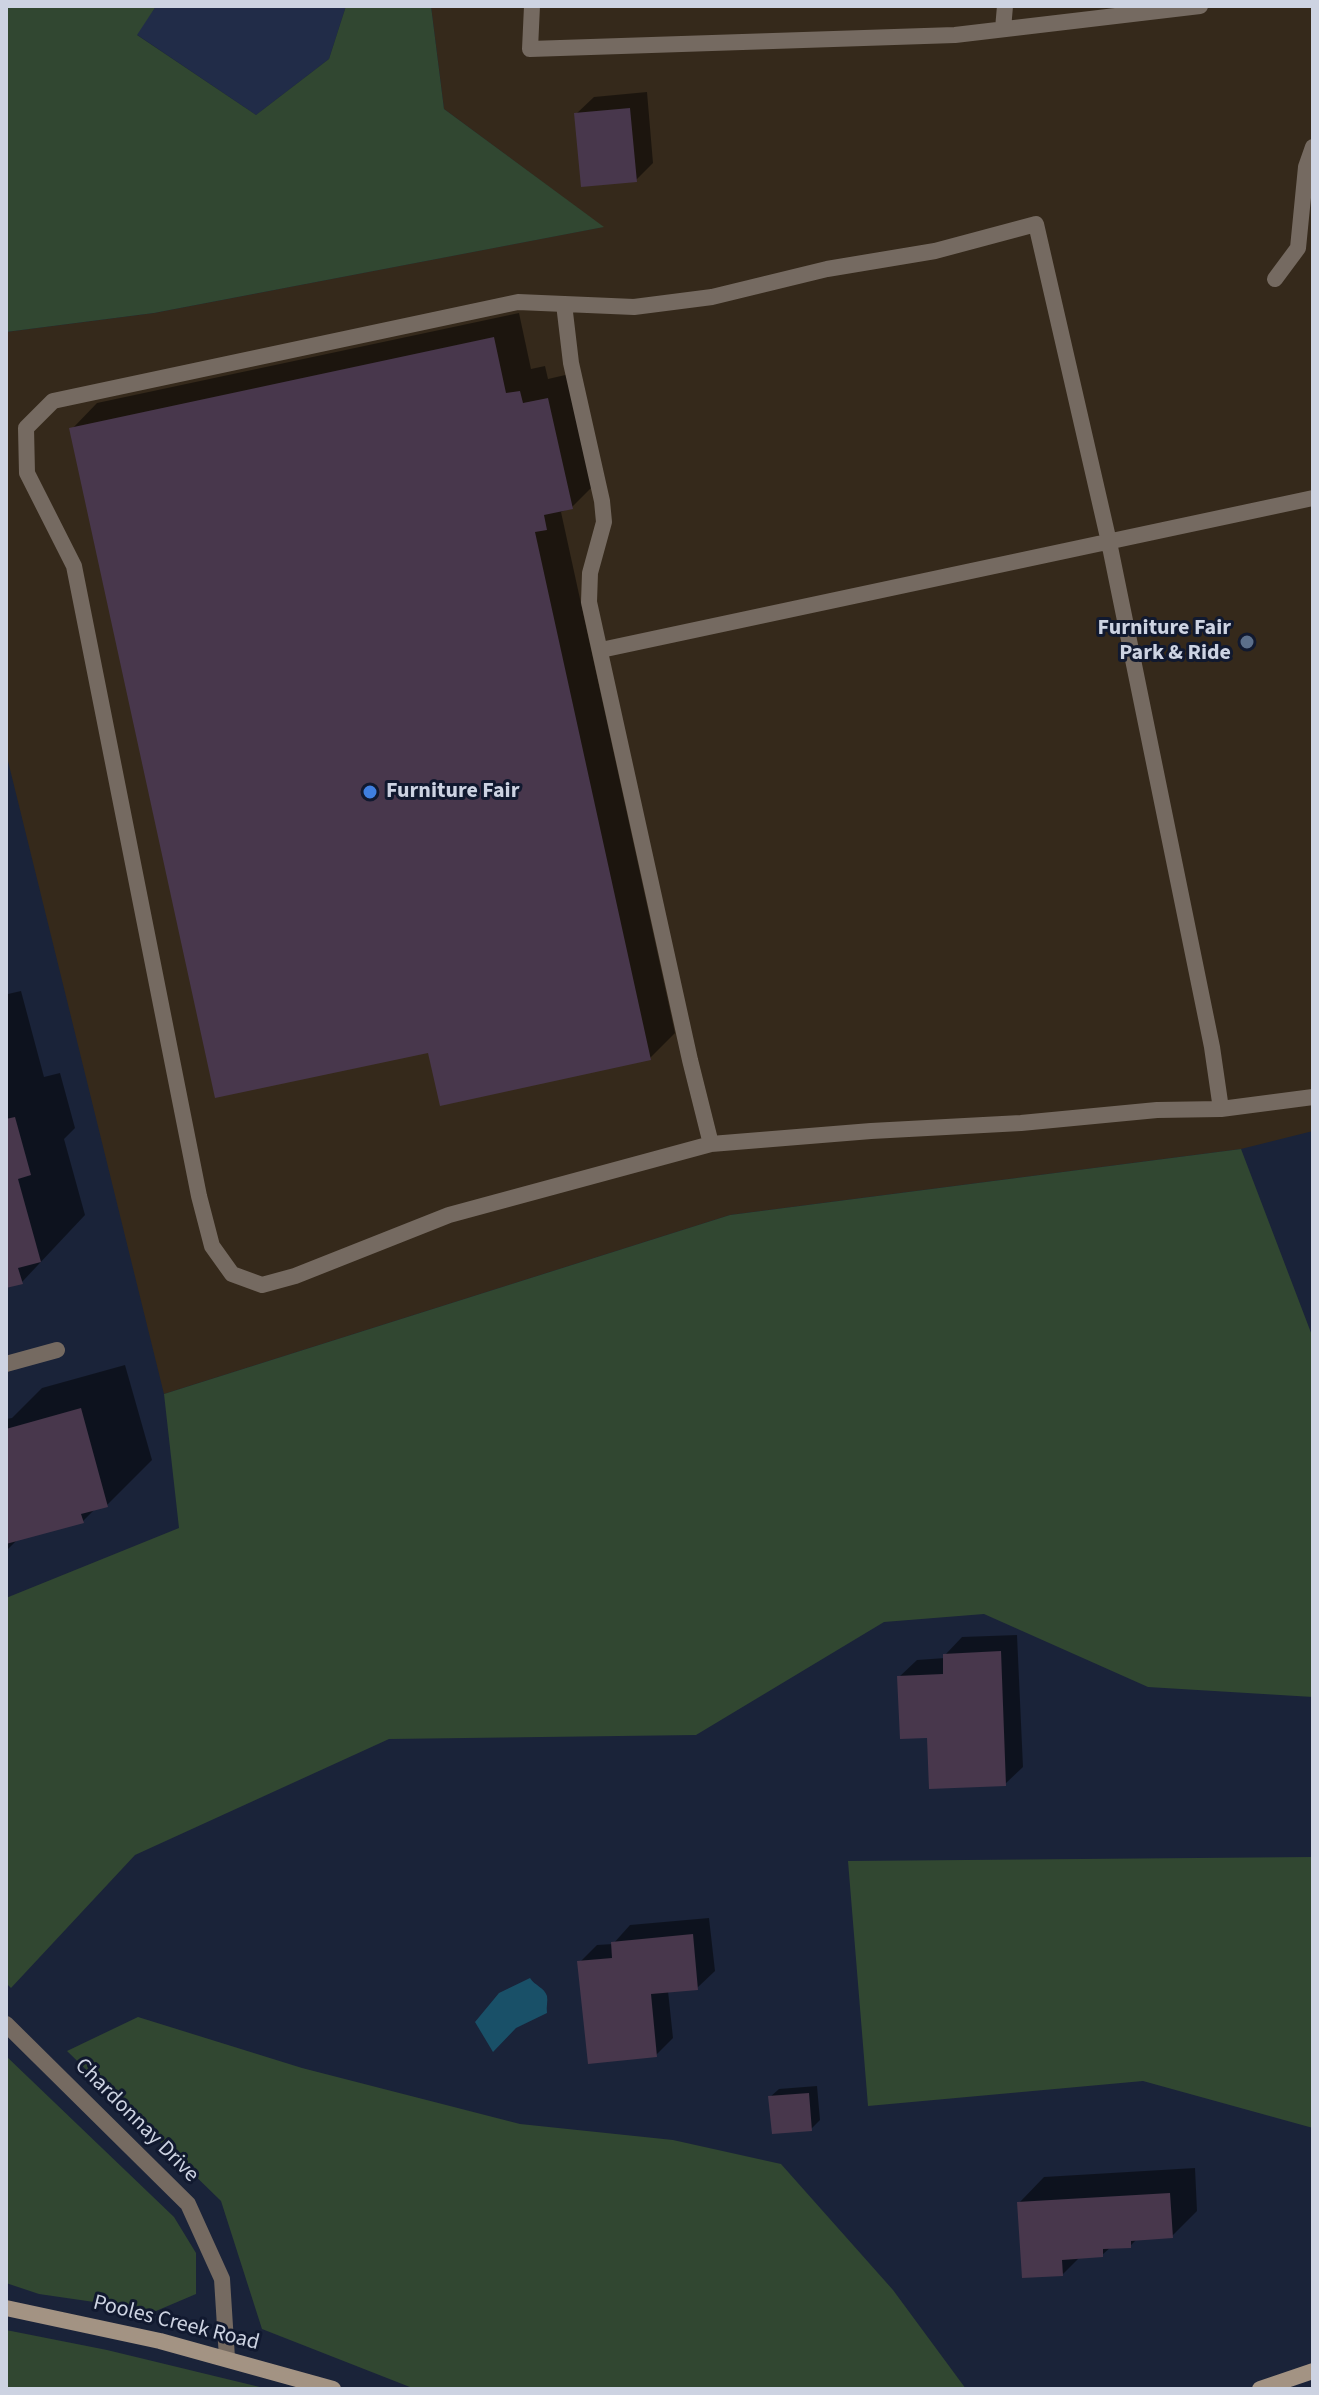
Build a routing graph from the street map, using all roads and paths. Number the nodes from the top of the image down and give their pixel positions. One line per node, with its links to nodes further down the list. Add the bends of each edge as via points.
1 (532, 6): 4 (street, via 530,49)
2 (1005, 6): 4 (street)
3 (1200, 6): 4 (street)
4 (1003, 29)
5 (1313, 147): 6 (street, via 1298,248)
6 (1275, 279)
7 (564, 304): 9 (street, via 634,307 712,297 1036,224); 10 (street, via 603,512 589,602); 13 (street, via 518,302 53,401 26,428 27,473 74,566 199,1196 212,1246 232,1274 262,1285 449,1215)
8 (1313, 498): 9 (street)
9 (1109, 542): 10 (street); 12 (street)
10 (601, 650): 13 (street)
11 (1313, 1097): 12 (street)
12 (1221, 1109): 13 (street)
13 (711, 1144)
14 (57, 1350): 15 (street)
15 (6, 1364)
16 (6, 2024): 18 (street, Chardonnay Drive, via 188,2204 222,2279)
17 (6, 2308): 18 (main road, Pooles Creek Road)
18 (227, 2358): 20 (main road, Pooles Creek Road)
19 (1313, 2371): 21 (main road)
20 (333, 2389)
21 (1260, 2389)

